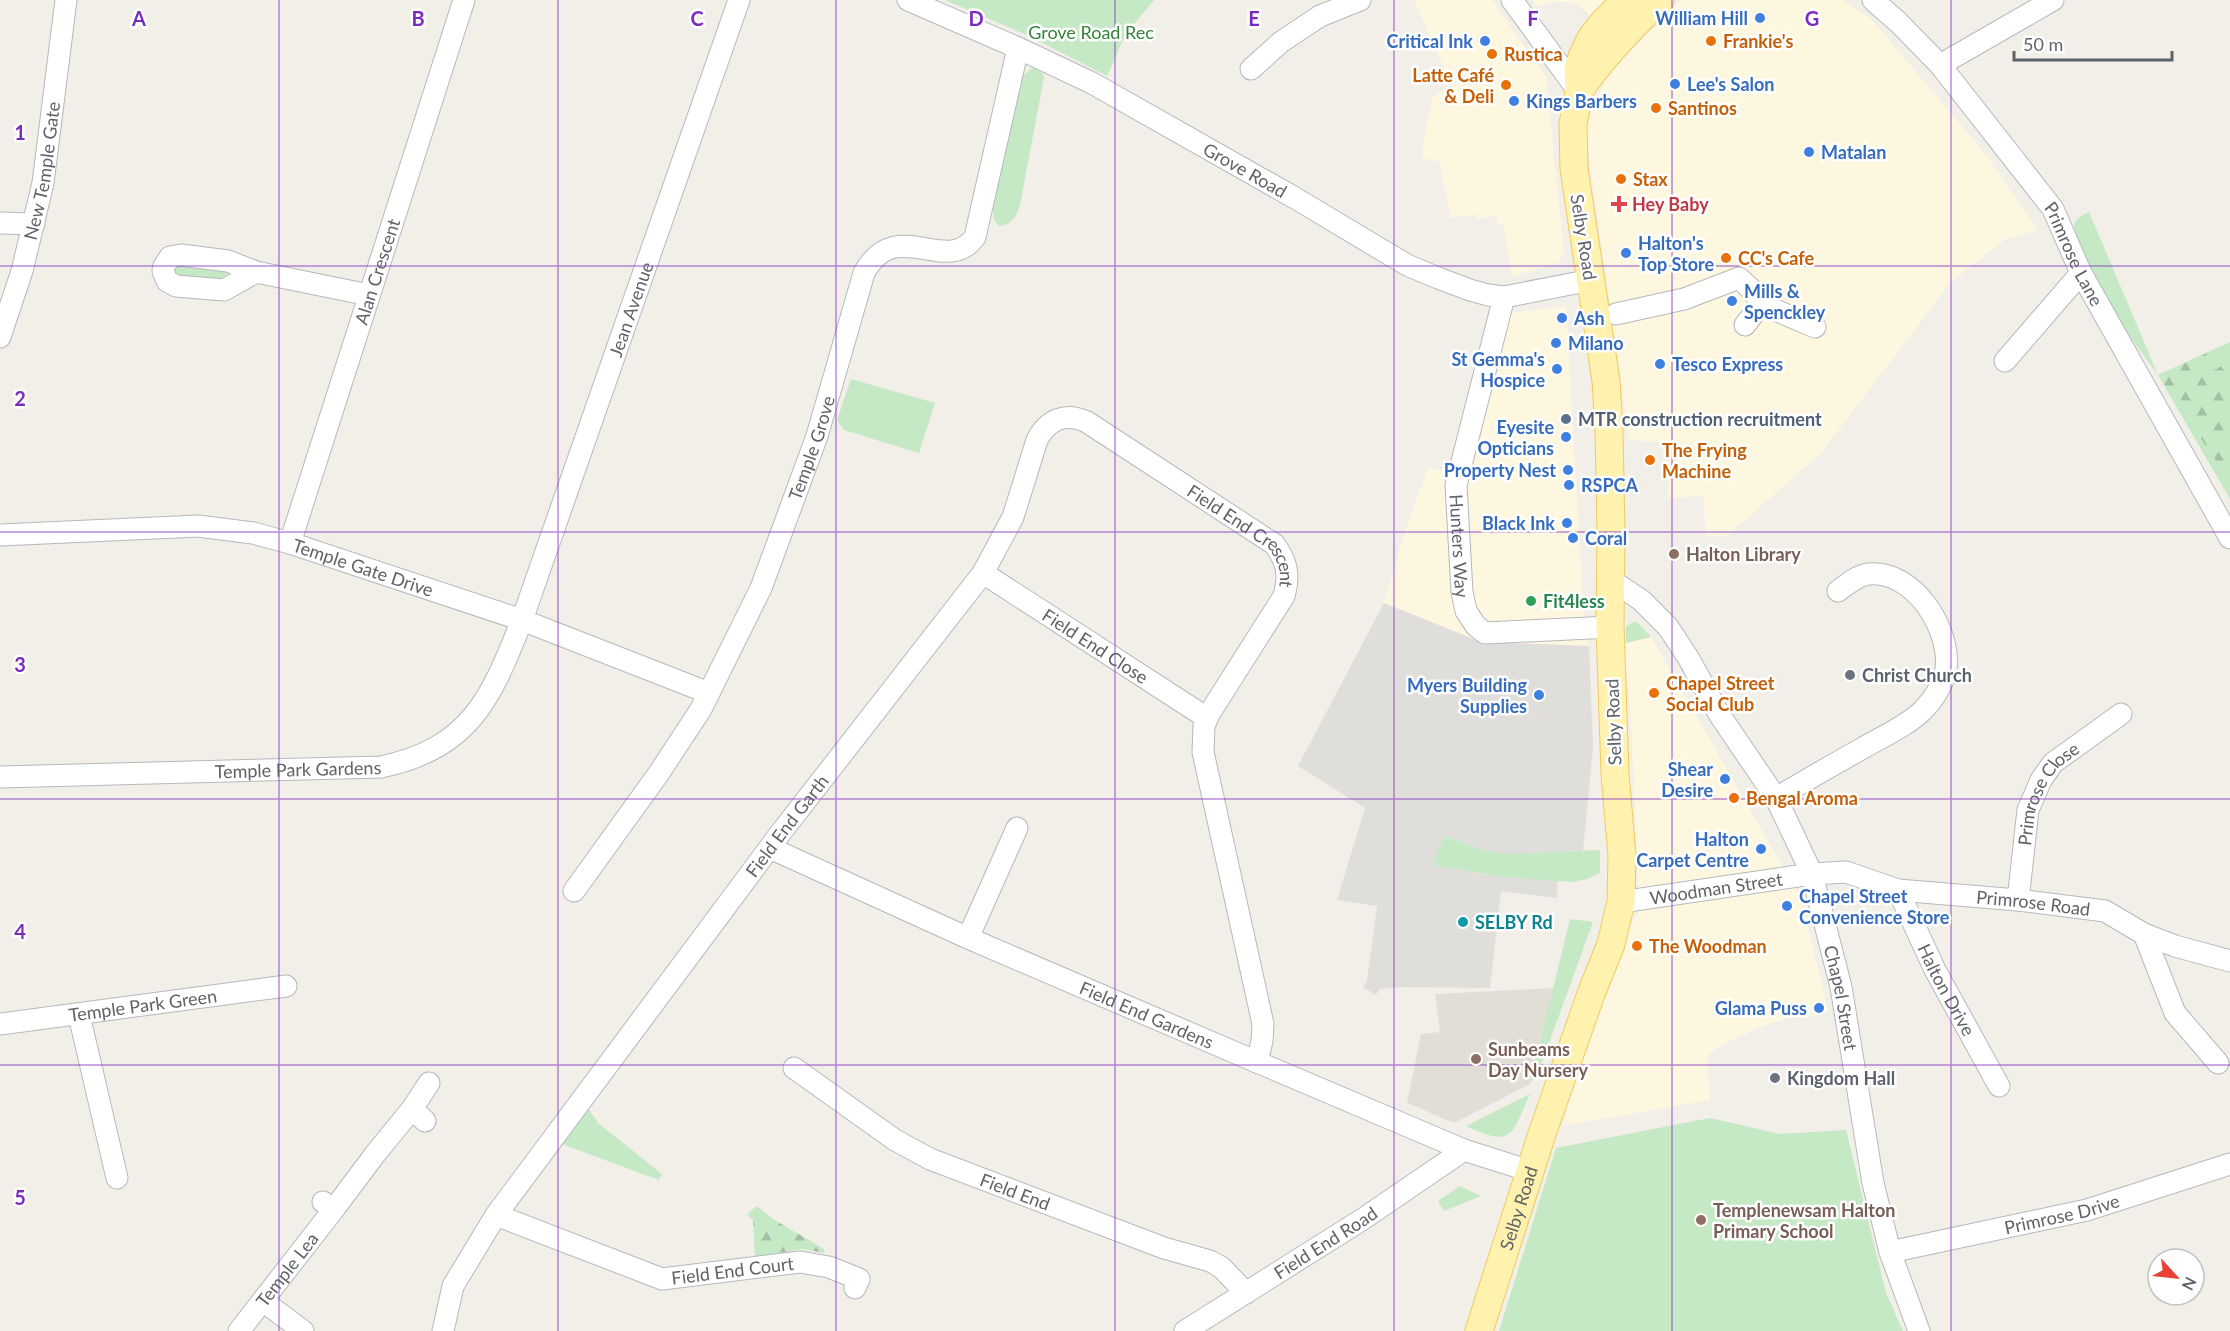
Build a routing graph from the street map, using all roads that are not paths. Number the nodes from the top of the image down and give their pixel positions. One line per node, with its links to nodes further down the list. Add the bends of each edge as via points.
1 (66, 0): 16 (street, New Temple Gate, via 43,183)
2 (464, 0): 20 (street, Alan Crescent)
3 (739, 0): 35 (street, Jean Avenue)
4 (908, 0): 11 (street, Grove Road)
5 (1360, 0): 13 (street, via 1320,16 1281,42)
6 (1512, 0): 14 (street)
7 (1626, 0): 14 (main road, Selby Road, via 1591,38 1578,69)
8 (1660, 0): 14 (main road, Selby Road, via 1618,40)
9 (1873, 0): 12 (street, Primrose Lane)
10 (2053, 0): 12 (street)
11 (1018, 48): 21 (street, Grove Road, via 1092,83 1407,265 1470,290); 37 (street, Temple Grove, via 975,237 955,252 890,247 870,262 817,436 761,588)
12 (1940, 65): 18 (street, Primrose Lane, via 2053,208)
13 (1251, 69)
14 (1579, 92): 19 (main road, Selby Road, via 1573,124 1574,169)
15 (0, 223): 16 (street)
16 (34, 224): 26 (street, New Temple Gate)
17 (256, 272): 20 (street)
18 (2080, 273): 27 (street); 29 (street, Primrose Lane)
19 (1591, 280): 21 (street, Grove Road); 33 (main road, Selby Road, via 1607,400)
20 (369, 295): 31 (street, Alan Crescent)
21 (1504, 297): 36 (street, Hunters Way, via 1456,485 1466,611 1485,633)
22 (1761, 304): 23 (street, via 1739,278 1684,299); 24 (street); 25 (street)
23 (1616, 314)
24 (1745, 325)
25 (1815, 327)
26 (0, 337)
27 (2005, 361)
28 (1037, 440): 32 (street, Field End Garth, via 1013,517); 39 (street, Field End Crescent, via 1058,419 1088,422 1274,544 1282,555 1288,583 1284,596)
29 (2229, 534)
30 (0, 535): 31 (street, Temple Gate Drive, via 198,526 253,533)
31 (290, 543): 35 (street, Temple Gate Drive)
32 (983, 573): 39 (street, Field End Close); 43 (street, Field End Garth)
33 (1611, 580): 36 (main road, Selby Road); 41 (street, Chapel Street, via 1641,600 1668,627 1719,714)
34 (1838, 591): 41 (street, via 1867,574 1886,575 1904,582 1929,607 1941,630 1946,671 1924,710)
35 (522, 620): 37 (street, Temple Gate Drive); 40 (street, Temple Park Gardens, via 500,676 484,703 452,737 404,762 381,767)
36 (1610, 627): 48 (main road, Selby Road)
37 (709, 693): 46 (street, Temple Grove, via 659,773)
38 (2121, 714): 47 (street, Primrose Close, via 2053,763 2041,780 2028,810)
39 (1207, 718): 55 (street, Field End Crescent, via 1203,752 1263,1024)
40 (0, 777)
41 (1776, 798): 44 (street, Chapel Street)
42 (1017, 828): 50 (street)
43 (770, 848): 50 (street, Field End Gardens); 64 (street, Field End Garth)
44 (1812, 874): 45 (street, Primrose Road, via 1846,872); 48 (street, Woodman Street); 65 (street, Chapel Street, via 1841,987 1874,1183)
45 (1898, 890): 47 (street, Primrose Road); 59 (street, Halton Drive, via 1935,970)
46 (574, 891)
47 (2018, 900): 49 (street, Primrose Road, via 2105,911)
48 (1622, 902): 62 (main road, Selby Road, via 1611,944)
49 (2144, 934): 51 (street, Primrose Road); 56 (street, via 2175,1013)
50 (968, 938): 55 (street, Field End Gardens)
51 (2230, 961)
52 (286, 986): 53 (street, Temple Park Green)
53 (80, 1015): 54 (street, Temple Park Green); 63 (street)
54 (0, 1024)
55 (1257, 1062): 60 (street, Field End Gardens)
56 (2218, 1063)
57 (794, 1068): 67 (street, Field End, via 895,1140 930,1159 1164,1248 1210,1261)
58 (429, 1083): 68 (street, Temple Lea, via 419,1115 376,1153 328,1205)
59 (1999, 1086)
60 (1464, 1150): 62 (street, Field End Gardens); 67 (street, Field End Road)
61 (2230, 1164): 65 (street, Primrose Drive, via 2087,1210)
62 (1530, 1170): 73 (main road, Selby Road)
63 (117, 1178)
64 (503, 1207): 66 (street, Field End Court, via 662,1279 800,1262 829,1267 859,1279); 71 (street, via 453,1286)
65 (1890, 1252): 74 (street, Chapel Street)
66 (855, 1288)
67 (1246, 1293): 72 (street, Field End Road)
68 (263, 1301): 69 (street, Temple Lea); 70 (street)
69 (239, 1331)
70 (303, 1331)
71 (443, 1331)
72 (1185, 1331)
73 (1479, 1331)
74 (1919, 1331)

